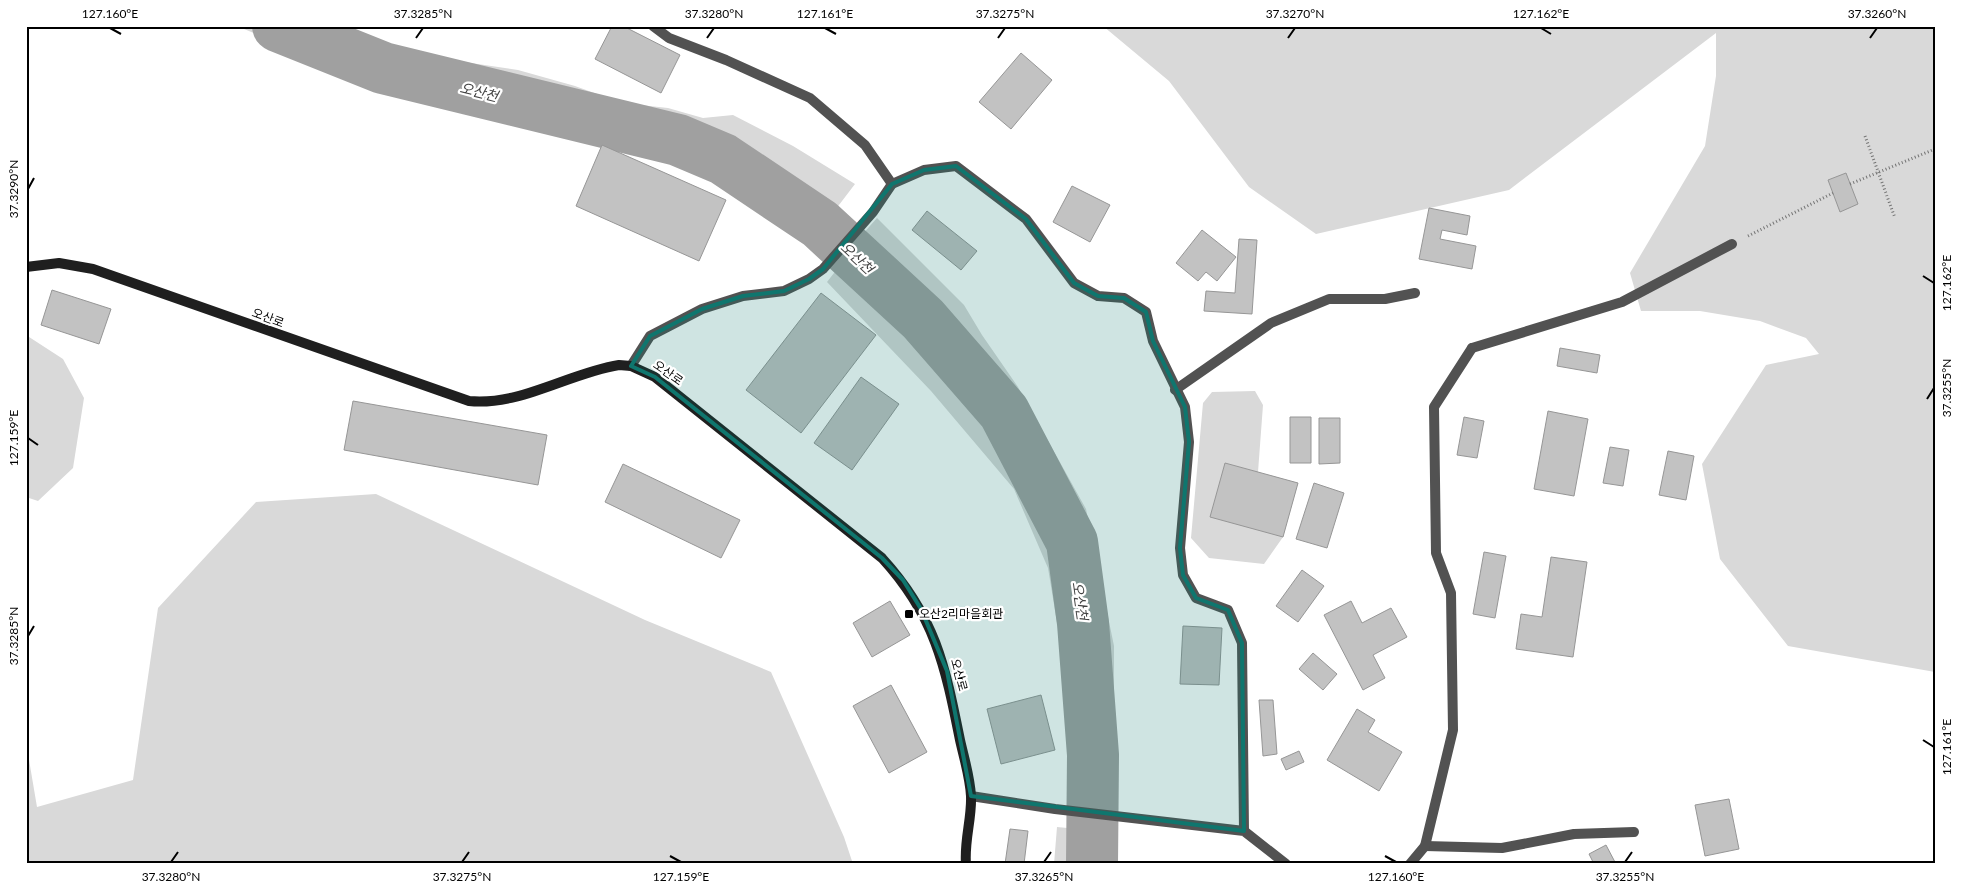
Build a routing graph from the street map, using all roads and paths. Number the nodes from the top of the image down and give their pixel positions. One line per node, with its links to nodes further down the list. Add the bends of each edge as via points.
1 (653, 26): 5 (street, via 669,38 810,98 865,145)
2 (1865, 136): 4 (path)
3 (1935, 149): 4 (path)
4 (1878, 172): 6 (path); 8 (path)
5 (892, 184): 12 (street, via 873,212 823,269 809,279 784,291 743,296 702,309 650,336); 13 (street, via 924,170 956,166 1026,219 1074,283 1098,296 1124,298 1146,312 1153,341)
6 (1850, 184)
7 (1833, 193): 9 (path)
8 (1895, 218)
9 (1732, 244): 17 (street, via 1622,302 1472,348 1434,407 1436,552 1451,593 1453,730)
10 (26, 266): 12 (street, 오산로, via 59,263 94,269 469,401 501,400 608,367)
11 (1415, 293): 13 (street, via 1385,299 1329,300 1313,306 1271,323)
12 (631, 366): 14 (street, 오산로, via 662,383 882,558 903,580 921,609 947,671)
13 (1175, 390): 15 (street, via 1185,407 1189,442 1180,548 1183,575 1196,598 1228,610 1242,643)
14 (971, 796): 15 (street); 18 (street, 오산로)
15 (1244, 831): 19 (street)
16 (1634, 832): 17 (street, via 1574,834 1502,848)
17 (1425, 846): 20 (street)
18 (966, 864)
19 (1286, 864)
20 (1410, 864)

